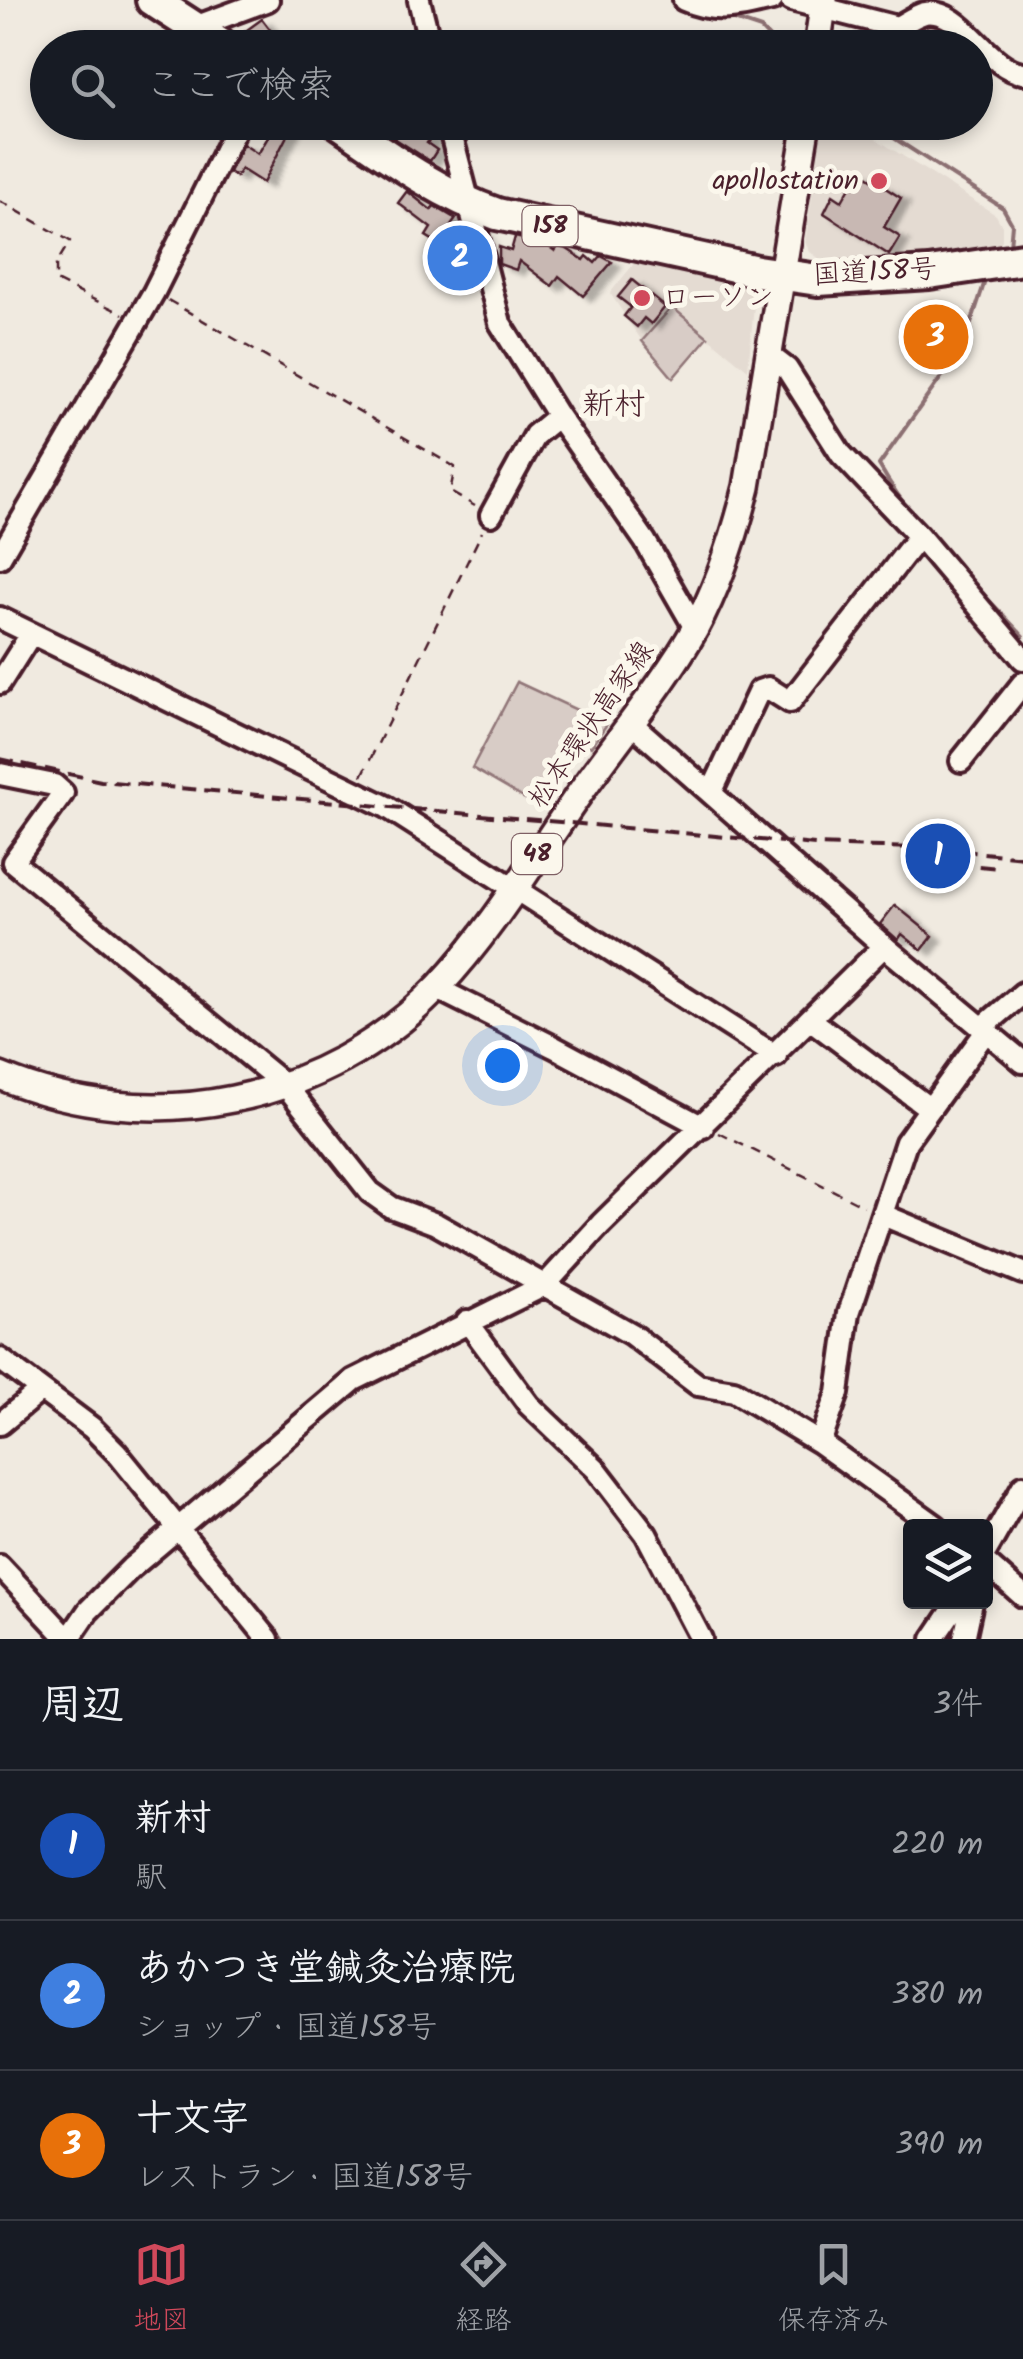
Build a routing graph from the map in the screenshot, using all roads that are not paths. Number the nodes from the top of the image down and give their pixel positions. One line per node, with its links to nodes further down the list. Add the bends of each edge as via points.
1 (152, 0): 9 (highway)
2 (268, 0): 9 (street)
3 (420, 0): 11 (street)
4 (684, 0): 5 (street, via 731,10)
5 (772, 0)
6 (790, 0): 7 (street)
7 (823, 5): 8 (street, via 897,27); 12 (main road)
8 (946, 7): 13 (street)
9 (196, 27): 10 (highway)
10 (200, 30)
11 (426, 30)
12 (820, 30)
13 (968, 30)
14 (993, 56): 15 (street)
15 (1023, 73)
16 (230, 140): 27 (street, via 154,292)
17 (365, 140): 20 (highway, 国道158号 / 158)
18 (452, 140): 20 (street)
19 (805, 140): 22 (main road, 松本環状高家線 / 48)
20 (467, 204): 22 (highway, 国道158号 / 158); 24 (street, via 500,323)
21 (1023, 259): 22 (highway, 国道158号 / 158, via 929,273)
22 (783, 276): 23 (main road, 松本環状高家線 / 48)
23 (770, 356): 26 (street, via 787,369 842,454); 29 (main road, 松本環状高家線 / 48, via 738,524)
24 (558, 416): 25 (street, via 536,436); 29 (street, via 645,541)
25 (491, 515)
26 (919, 536): 31 (street); 38 (street, via 790,702 768,688 759,691)
27 (0, 557)
28 (0, 618): 30 (street)
29 (695, 628): 34 (main road, 松本環状高家線 / 48)
30 (31, 634): 32 (street); 39 (street, via 355,790)
31 (1023, 659)
32 (0, 683)
33 (1023, 683): 36 (street)
34 (630, 722): 38 (street); 39 (main road, 松本環状高家線 / 48)
35 (0, 753): 37 (street)
36 (961, 761)
37 (7, 775): 48 (street, via 63,793 12,862)
38 (712, 791): 40 (street)
39 (514, 887): 41 (main road, 松本環状高家線 / 48); 45 (street)
40 (884, 946): 43 (street); 44 (street)
41 (436, 988): 48 (main road, 松本環状高家線 / 48, via 353,1055); 50 (street)
42 (1023, 993): 44 (street)
43 (811, 1020): 45 (street); 49 (street)
44 (985, 1028): 46 (street); 49 (street)
45 (776, 1056): 50 (street)
46 (1023, 1062)
47 (0, 1076): 48 (main road, 松本環状高家線 / 48, via 59,1097 143,1107 222,1104)
48 (286, 1086): 53 (street, via 370,1192)
49 (929, 1108): 51 (street, via 906,1142)
50 (704, 1126): 53 (street)
51 (883, 1214): 52 (street); 58 (street, via 849,1313 838,1393)
52 (1023, 1273)
53 (545, 1285): 54 (street); 58 (street, via 631,1334 698,1386 734,1391)
54 (467, 1321): 61 (street, via 354,1380); 70 (street, via 529,1405 596,1469 646,1534)
55 (0, 1359): 56 (street)
56 (41, 1390): 57 (street); 61 (street, via 104,1440)
57 (0, 1424)
58 (820, 1443): 60 (street)
59 (1023, 1486): 62 (street)
60 (926, 1519)
61 (176, 1528): 68 (street, via 88,1611); 69 (street)
62 (993, 1540)
63 (0, 1566): 68 (street)
64 (993, 1569): 65 (street)
65 (1023, 1596)
66 (953, 1609): 71 (street)
67 (970, 1609): 72 (street)
68 (68, 1639)
69 (268, 1639)
70 (701, 1639)
71 (933, 1639)
72 (964, 1639)

